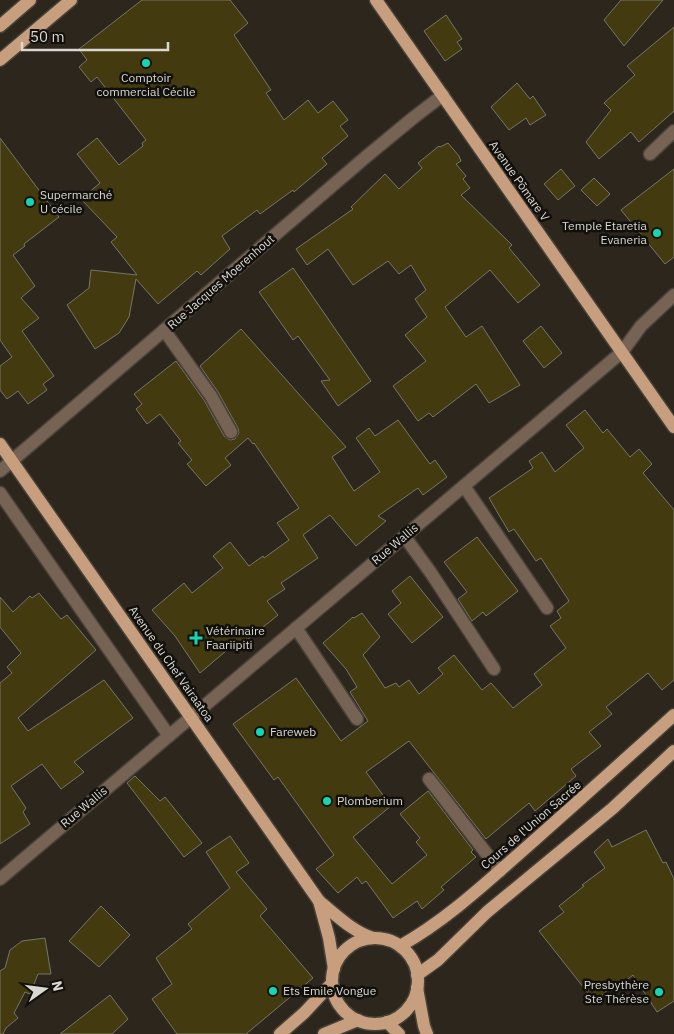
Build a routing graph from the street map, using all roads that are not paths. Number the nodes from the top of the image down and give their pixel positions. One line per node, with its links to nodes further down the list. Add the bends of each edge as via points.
1 (30, 0): 4 (main road)
2 (71, 0): 5 (main road)
3 (376, 0): 6 (main road, Avenue Pōmare V)
4 (0, 26)
5 (0, 60)
6 (443, 95): 10 (street, Rue Jacques Moerenhout); 11 (main road, Avenue Pōmare V)
7 (674, 131): 8 (street)
8 (650, 154)
9 (674, 294): 11 (street, Rue Wallis, via 641,326)
10 (164, 330): 13 (street, via 211,396); 15 (street, Rue Jacques Moerenhout)
11 (622, 352): 12 (main road, Avenue Pōmare V); 17 (street, Rue Wallis)
12 (674, 427)
13 (231, 432)
14 (0, 444): 15 (main road, Avenue du Chef Vairaatoa)
15 (12, 460): 16 (street, Rue Jacques Moerenhout); 24 (main road, Avenue du Chef Vairaatoa)
16 (0, 471)
17 (464, 486): 19 (street, Rue Wallis); 20 (street)
18 (0, 493): 26 (street)
19 (405, 536): 21 (street, Rue Wallis); 22 (street)
20 (547, 608)
21 (296, 628): 24 (street, Rue Wallis); 25 (street)
22 (494, 669)
23 (674, 715): 29 (main road, Cours de l'Union Sacrée)
24 (191, 718): 26 (street, Rue Wallis); 31 (main road, Avenue du Chef Vairaatoa)
25 (357, 719)
26 (169, 736): 30 (street, Rue Wallis)
27 (674, 750): 35 (main road, via 613,808 486,912)
28 (429, 779): 29 (street)
29 (500, 871): 33 (main road, Cours de l'Union Sacrée, via 446,916)
30 (0, 879)
31 (319, 901): 32 (main road, Avenue du Chef Vairaatoa, via 346,924); 34 (main road, Avenue du Chef Vairaatoa)
32 (373, 938): 33 (main road, Avenue du Chef Vairaatoa); 34 (main road, Avenue du Chef Vairaatoa, via 349,947)
33 (400, 946): 35 (main road, via 412,961)
34 (334, 969): 36 (main road, Avenue du Chef Vairaatoa)
35 (417, 981): 38 (main road, via 409,1006); 42 (main road)
36 (332, 983): 37 (main road, Avenue du Chef Vairaatoa, via 340,1005); 39 (main road)
37 (358, 1020): 38 (main road, via 372,1024); 40 (main road)
38 (387, 1022): 41 (main road)
39 (280, 1034)
40 (324, 1034)
41 (399, 1034)
42 (427, 1034)

